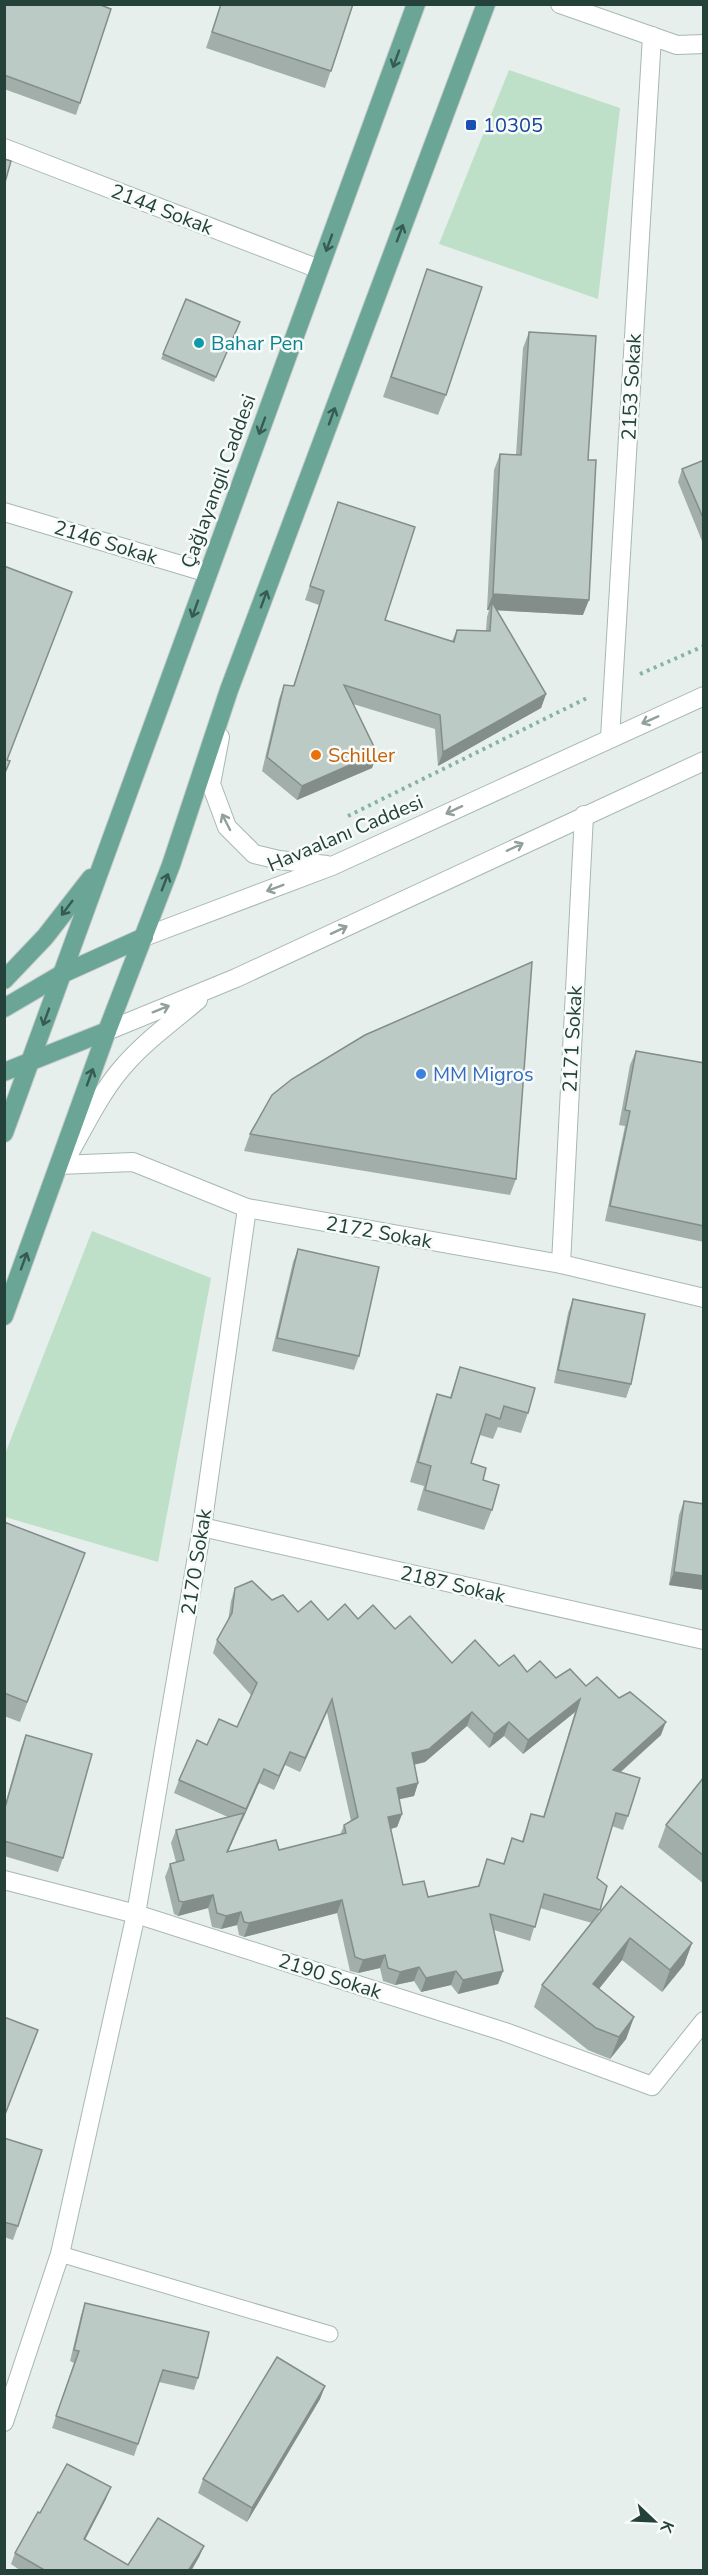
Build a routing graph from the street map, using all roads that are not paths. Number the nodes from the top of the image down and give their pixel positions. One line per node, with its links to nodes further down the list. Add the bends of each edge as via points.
1 (416, 4): 7 (main road, Çağlayangil Caddesi, one-way to 7)
2 (486, 4): 10 (main road, one-way to 2)
3 (560, 4): 4 (street)
4 (652, 36): 5 (street, via 677,45); 12 (street, 2153 Sokak)
5 (704, 44)
6 (4, 148): 7 (street, 2144 Sokak)
7 (319, 270): 9 (main road, Çağlayangil Caddesi, one-way to 9)
8 (4, 512): 9 (street, 2146 Sokak)
9 (208, 573): 15 (main road, Çağlayangil Caddesi, one-way to 15)
10 (230, 690): 16 (street, one-way to 10, via 254,854 227,827 211,783); 17 (main road, one-way to 10)
11 (704, 696): 12 (street, Havaalanı Caddesi, one-way to 12)
12 (610, 738): 16 (street, Havaalanı Caddesi, one-way to 16)
13 (704, 761): 14 (street)
14 (584, 815): 20 (street, one-way to 14); 28 (street, 2171 Sokak)
15 (103, 862): 18 (main road, Çağlayangil Caddesi); 19 (main road, one-way to 19, via 45,937)
16 (332, 866): 17 (street, Havaalanı Caddesi, one-way to 17)
17 (144, 937): 18 (main road, Havaalanı Caddesi); 22 (main road)
18 (62, 974): 21 (main road, Havaalanı Caddesi); 23 (main road, Çağlayangil Caddesi, one-way to 23)
19 (4, 980)
20 (211, 989): 22 (street, one-way to 20); 26 (street, via 122,1068)
21 (4, 1008)
22 (106, 1031): 23 (main road); 26 (main road, one-way to 22)
23 (31, 1060): 24 (main road); 25 (main road, Çağlayangil Caddesi)
24 (4, 1072)
25 (4, 1133)
26 (61, 1164): 27 (street, 2172 Sokak, via 133,1162); 30 (main road, one-way to 26)
27 (247, 1208): 28 (street, 2172 Sokak); 31 (street, 2170 Sokak)
28 (561, 1264): 29 (street, 2172 Sokak)
29 (704, 1298)
30 (4, 1316)
31 (202, 1527): 32 (street, 2187 Sokak); 34 (street, 2170 Sokak)
32 (704, 1641)
33 (4, 1880): 34 (street, 2190 Sokak)
34 (136, 1914): 35 (street, 2190 Sokak, via 505,2032 652,2086); 36 (street, 2170 Sokak)
35 (704, 2021)
36 (60, 2254): 37 (lane); 38 (street, 2170 Sokak)
37 (330, 2334)
38 (4, 2422)

